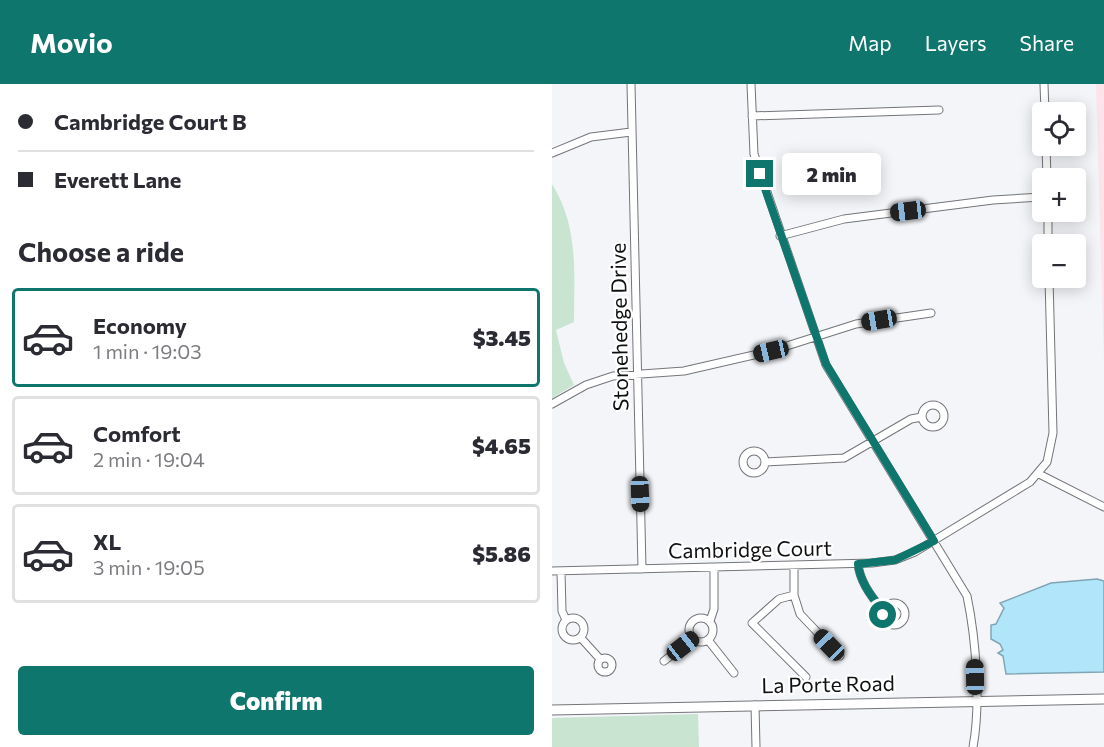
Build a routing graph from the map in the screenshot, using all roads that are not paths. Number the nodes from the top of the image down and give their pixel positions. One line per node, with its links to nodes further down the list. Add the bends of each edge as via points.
1 (631, 84): 7 (street, Stonehedge Drive)
2 (751, 84): 6 (street)
3 (1044, 84): 4 (street)
4 (1045, 102)
5 (939, 110): 6 (street)
6 (752, 116): 10 (street, via 754,154)
7 (632, 132): 8 (street, via 591,137); 14 (street, Stonehedge Drive)
8 (552, 153)
9 (1032, 198): 10 (street, via 844,219)
10 (780, 236): 13 (street)
11 (1049, 288): 19 (street, via 1053,444)
12 (931, 314): 13 (street, via 867,322)
13 (815, 338): 14 (street, via 702,368); 17 (street, via 835,381)
14 (638, 375): 15 (street, via 596,381); 25 (street, Stonehedge Drive)
15 (552, 404)
16 (922, 417): 17 (street)
17 (873, 443): 18 (street, via 844,458); 21 (street)
18 (765, 462)
19 (1039, 474): 20 (street); 21 (street, Cambridge Court)
20 (1104, 507)
21 (934, 541): 22 (street, Cambridge Court, via 895,560); 41 (street, via 967,596 974,629)
22 (858, 564): 23 (street, Cambridge Court); 29 (street, via 861,579)
23 (794, 565): 24 (street, Cambridge Court); 28 (street)
24 (714, 567): 25 (street, Cambridge Court); 31 (street, via 714,609)
25 (642, 569): 27 (street, Cambridge Court)
26 (552, 571): 27 (street, Cambridge Court)
27 (561, 571): 30 (street, via 562,611)
28 (794, 595): 35 (street, via 800,614); 39 (street, via 779,599 752,623)
29 (883, 610)
30 (566, 620): 32 (street, via 561,628 564,636); 32 (street, via 574,617 582,621 585,630)
31 (710, 621): 33 (street, via 693,621 689,629); 34 (street, via 713,630)
32 (580, 638): 36 (street)
33 (693, 638): 34 (street); 37 (street)
34 (708, 640): 38 (street)
35 (840, 656)
36 (600, 659)
37 (664, 661)
38 (734, 673)
39 (806, 677)
40 (1104, 699): 41 (street, La Porte Road)
41 (975, 700): 42 (street, La Porte Road); 45 (street)
42 (755, 705): 43 (street, La Porte Road); 44 (street)
43 (552, 710)
44 (756, 747)
45 (973, 747)

